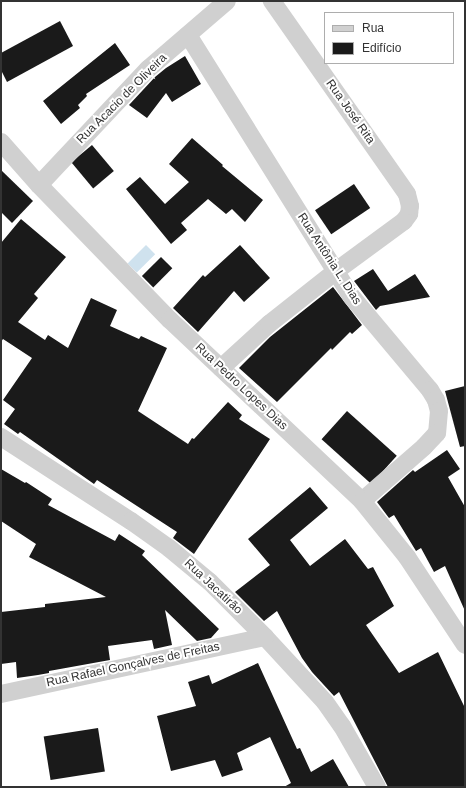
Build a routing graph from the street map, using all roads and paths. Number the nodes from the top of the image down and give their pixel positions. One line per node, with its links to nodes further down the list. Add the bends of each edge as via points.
1 (227, 1): 3 (street, Rua Acacio de Oliveira)
2 (272, 1): 6 (street, Rua José Rita, via 407,194 410,206 409,214 404,221)
3 (188, 35): 5 (street, Rua Acacio de Oliveira, via 148,69); 6 (street, Rua Antônia L. Dias)
4 (1, 142): 5 (street, Rua Pedro Lopes Dias)
5 (39, 185): 7 (street, Rua Pedro Lopes Dias, via 170,320)
6 (336, 271): 7 (street, via 269,324); 9 (street, Rua Antônia L. Dias, via 352,297 430,390 439,410 437,433)
7 (221, 368): 9 (street, Rua Pedro Lopes Dias)
8 (1, 436): 10 (street, Rua Jacatirão, via 169,548 210,582)
9 (362, 501): 11 (street, Rua Pedro Lopes Dias, via 407,557)
10 (265, 637): 12 (street, Rua Rafael Gonçalves de Freitas); 13 (street, Rua Jacatirão, via 325,702)
11 (465, 645)
12 (1, 694)
13 (377, 787)

